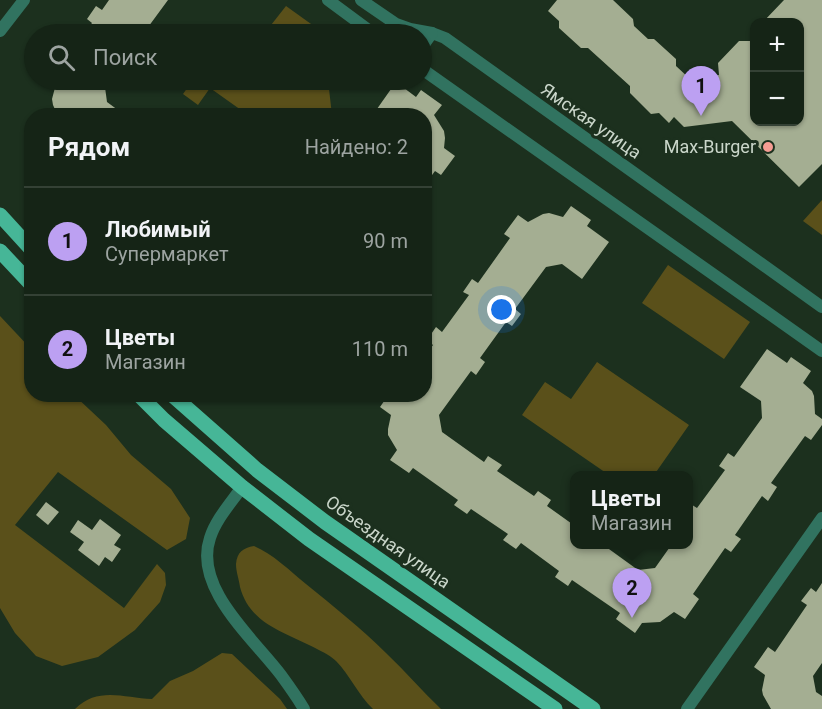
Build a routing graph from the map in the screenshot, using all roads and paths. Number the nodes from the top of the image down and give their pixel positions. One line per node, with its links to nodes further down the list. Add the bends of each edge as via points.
1 (24, 0): 6 (street)
2 (328, 0): 4 (street)
3 (362, 0): 5 (street, Ямская улица)
4 (360, 24)
5 (396, 24)
6 (0, 31)
7 (432, 33): 13 (street, Ямская улица, via 445,38)
8 (432, 76): 14 (street)
9 (0, 214): 10 (main road)
10 (24, 241)
11 (0, 251): 12 (main road)
12 (24, 276)
13 (822, 307)
14 (822, 351)
15 (146, 402): 18 (main road)
16 (180, 402): 17 (main road, Объездная улица)
17 (257, 470): 18 (main road); 22 (main road, Объездная улица)
18 (242, 488): 20 (street, via 210,538 211,578 227,610); 21 (main road, via 309,539)
19 (822, 518): 23 (street)
20 (304, 709)
21 (555, 709)
22 (593, 709)
23 (687, 709)

